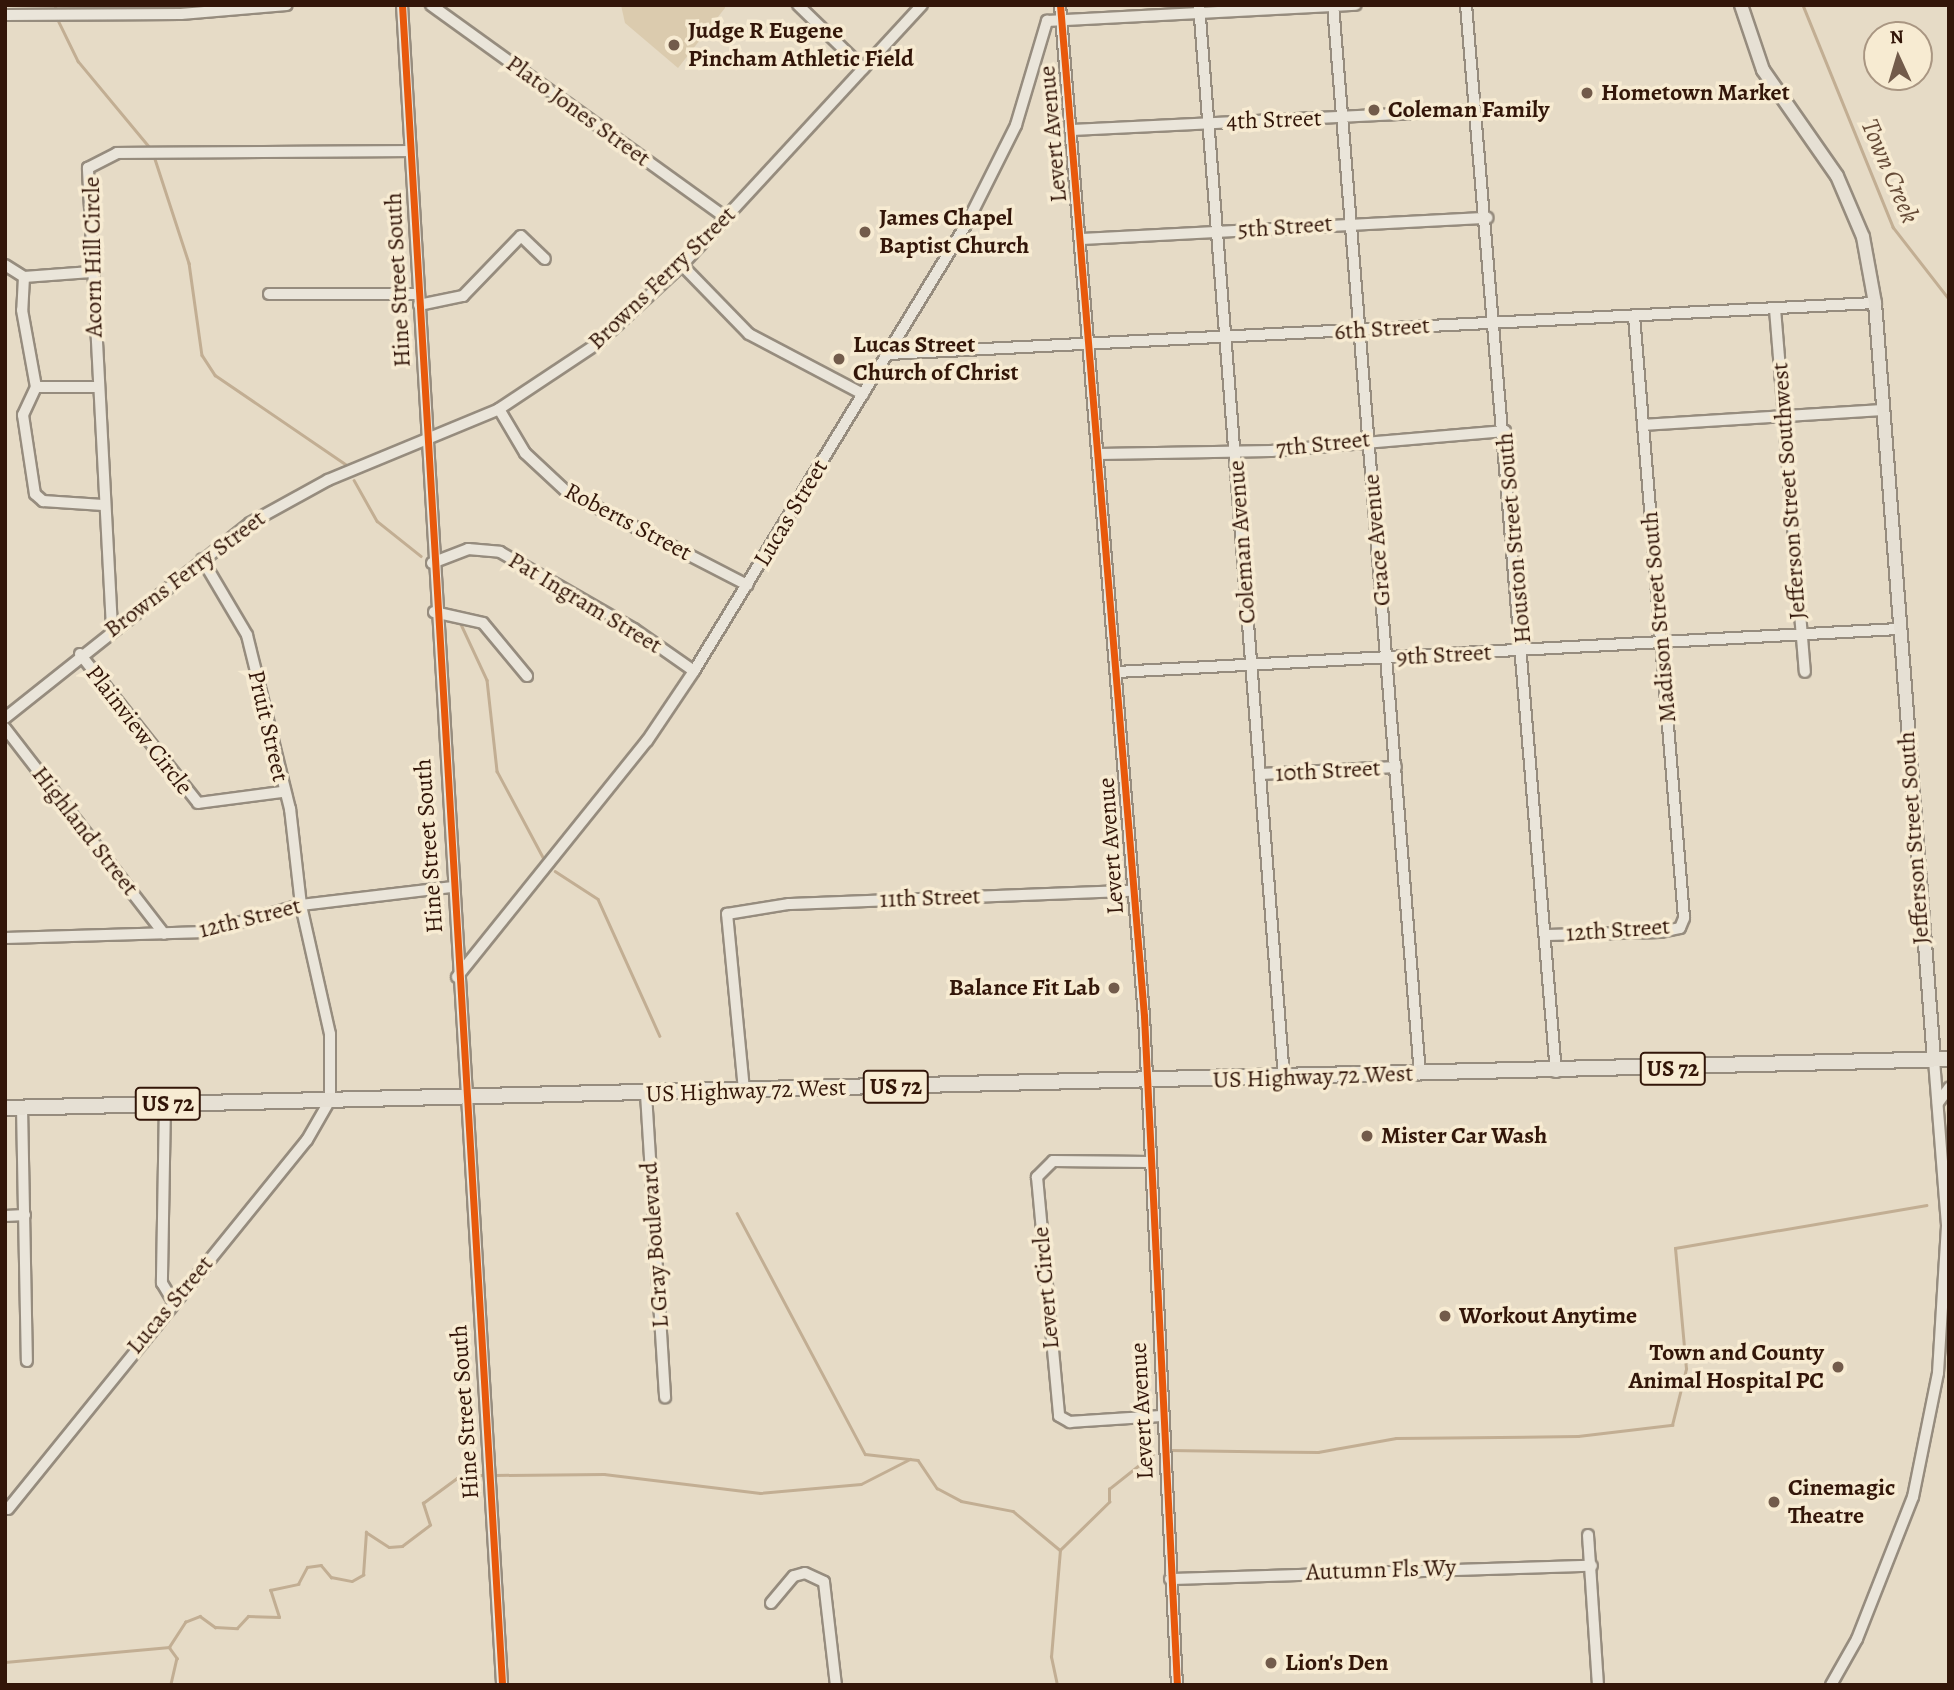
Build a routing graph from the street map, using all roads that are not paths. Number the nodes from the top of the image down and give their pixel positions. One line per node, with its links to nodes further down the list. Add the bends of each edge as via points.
1 (288, 5): 10 (street)
2 (402, 5): 20 (street, Hine Street South)
3 (431, 5): 21 (street, Plato Jones Street)
4 (798, 5): 15 (street)
5 (922, 5): 15 (street, Browns Ferry Street)
6 (1060, 5): 14 (street, Levert Avenue)
7 (1356, 5): 11 (street)
8 (1466, 5): 16 (street, Houston Street South)
9 (1741, 5): 33 (main road, Jefferson Street South, via 1763,71 1857,216)
10 (265, 6): 13 (street, via 181,14)
11 (1333, 6): 12 (street); 17 (street, Grace Avenue)
12 (1200, 10): 14 (street); 18 (street, Coleman Avenue)
13 (5, 15)
14 (1062, 24): 19 (street, Levert Avenue); 41 (street, Lucas Street, via 1047,21 1042,28 1023,104 998,164)
15 (863, 68): 21 (street, Browns Ferry Street)
16 (1476, 110): 17 (street, 4th Street); 22 (street, Houston Street South)
17 (1345, 118): 18 (street, 4th Street); 23 (street, Grace Avenue)
18 (1209, 122): 19 (street, 4th Street); 24 (street, Coleman Avenue)
19 (1072, 130): 25 (street, Levert Avenue)
20 (410, 151): 29 (street, Acorn Hill Circle, via 106,155 88,168); 31 (street, Hine Street South)
21 (726, 218): 28 (street, Browns Ferry Street)
22 (1487, 218): 23 (street, 5th Street); 37 (street, Houston Street South)
23 (1350, 223): 24 (street, 5th Street); 38 (street, Grace Avenue)
24 (1217, 231): 25 (street, 5th Street); 39 (street, Coleman Avenue)
25 (1082, 239): 40 (street, Levert Avenue)
26 (545, 259): 34 (street, via 522,236 463,296)
27 (5, 265): 30 (street)
28 (682, 265): 44 (street, via 749,334); 45 (street, Browns Ferry Street, via 597,344)
29 (91, 272): 30 (street); 43 (street, Acorn Hill Circle)
30 (24, 276): 42 (street, via 21,300)
31 (418, 294): 32 (street); 34 (street, Hine Street South)
32 (269, 295)
33 (1875, 303): 35 (street, 6th Street); 46 (main road, Jefferson Street South)
34 (419, 306): 51 (street, Hine Street South)
35 (1774, 309): 36 (street, 6th Street); 47 (street, Jefferson Street Southwest)
36 (1634, 316): 37 (street, 6th Street); 48 (street, Madison Street South)
37 (1496, 321): 38 (street, 6th Street); 49 (street, Houston Street South)
38 (1359, 331): 39 (street, 6th Street); 50 (street, Grace Avenue)
39 (1226, 338): 40 (street, 6th Street); 52 (street, Coleman Avenue)
40 (1091, 345): 41 (street, 6th Street); 53 (street, Levert Avenue)
41 (888, 354): 44 (street, Lucas Street)
42 (36, 387): 43 (street); 54 (street, via 23,415 35,494 43,501)
43 (98, 387): 54 (street, Acorn Hill Circle)
44 (863, 394): 57 (street, Lucas Street)
45 (499, 409): 51 (street, Browns Ferry Street); 57 (street, Roberts Street, via 525,453 567,492)
46 (1882, 410): 47 (street); 60 (main road, Jefferson Street South)
47 (1784, 418): 48 (street); 61 (street, Jefferson Street Southwest)
48 (1643, 425): 62 (street, Madison Street South)
49 (1505, 432): 50 (street, 7th Street); 63 (street, Houston Street South)
50 (1369, 438): 52 (street, 7th Street); 65 (street, Grace Avenue)
51 (425, 440): 55 (street, Browns Ferry Street, via 288,500); 56 (street, Hine Street South)
52 (1236, 450): 53 (street, 7th Street); 66 (street, Coleman Avenue)
53 (1099, 454): 68 (street, Levert Avenue)
54 (103, 505): 59 (street, Acorn Hill Circle)
55 (202, 559): 59 (street, Browns Ferry Street); 75 (street, Pruit Street, via 247,635)
56 (432, 563): 58 (street, Hine Street South); 67 (street, Pat Ingram Street, via 468,549 500,552 634,629)
57 (747, 584): 67 (street, Lucas Street)
58 (434, 612): 70 (street, via 483,623); 76 (street, Hine Street South)
59 (111, 628): 64 (street, Browns Ferry Street)
60 (1898, 629): 61 (street, 9th Street); 84 (main road, Jefferson Street South)
61 (1800, 633): 62 (street, 9th Street); 69 (street, Jefferson Street Southwest)
62 (1661, 642): 63 (street, 9th Street); 79 (street, Madison Street South)
63 (1522, 650): 65 (street, 9th Street); 81 (street, Houston Street South)
64 (80, 654): 71 (street, Browns Ferry Street); 75 (street, Plainview Circle, via 198,803)
65 (1387, 658): 66 (street, 9th Street); 73 (street, Grace Avenue)
66 (1252, 664): 68 (street, 9th Street); 74 (street, Coleman Avenue)
67 (694, 671): 83 (street, Lucas Street, via 647,741)
68 (1117, 672): 77 (street, Levert Avenue)
69 (1805, 672)
70 (527, 676)
71 (5, 718)
72 (5, 728): 80 (street, Highland Street)
73 (1396, 767): 74 (street, 10th Street); 86 (street, Grace Avenue)
74 (1261, 774): 87 (street, Coleman Avenue)
75 (282, 792): 78 (street, Pruit Street, via 292,817)
76 (451, 887): 78 (street, 12th Street); 83 (street, Hine Street South)
77 (1133, 891): 88 (street, Levert Avenue); 90 (street, 11th Street, via 789,904 727,914)
78 (301, 905): 80 (street, 12th Street, via 230,928); 93 (street, Pruit Street, via 330,1034)
79 (1684, 918): 81 (street, 12th Street, via 1680,928 1660,932)
80 (164, 934): 82 (street, 12th Street)
81 (1547, 935): 85 (street, Houston Street South)
82 (5, 938)
83 (457, 977): 92 (street, Hine Street South)
84 (1942, 1060): 85 (highway, US Highway 72 West / US 72); 94 (street, Jefferson Street South)
85 (1556, 1072): 86 (highway, US Highway 72 West / US 72)
86 (1420, 1074): 87 (highway, US Highway 72 West / US 72)
87 (1284, 1078): 88 (highway, US Highway 72 West / US 72)
88 (1146, 1082): 90 (highway, US Highway 72 West / US 72); 98 (street, Levert Avenue)
89 (1949, 1088): 94 (street)
90 (744, 1090): 91 (highway, US Highway 72 West / US 72)
91 (646, 1094): 92 (highway, US Highway 72 West / US 72); 103 (street, L Gray Boulevard)
92 (464, 1097): 93 (highway, US Highway 72 West / US 72); 110 (street, Hine Street South)
93 (330, 1100): 95 (highway, US Highway 72 West / US 72); 101 (street, Lucas Street, via 307,1140)
94 (1938, 1103): 114 (street, Jefferson Street South, via 1947,1260 1931,1413 1895,1546)
95 (165, 1104): 96 (highway, US Highway 72 West / US 72); 101 (street, via 162,1283)
96 (22, 1107): 97 (highway, US Highway 72 West / US 72); 99 (street)
97 (5, 1108)
98 (1149, 1162): 104 (street, Levert Avenue); 104 (street, Levert Circle, via 1053,1161 1037,1177 1059,1416 1070,1422)
99 (25, 1215): 100 (street); 102 (street)
100 (5, 1216)
101 (173, 1301): 105 (street, Lucas Street)
102 (27, 1361)
103 (665, 1397)
104 (1160, 1416): 108 (street, Levert Avenue)
105 (8, 1508)
106 (1588, 1535): 107 (street)
107 (1592, 1566): 108 (street, Autumn Fls Wy); 113 (street)
108 (1170, 1579): 112 (street, Levert Avenue)
109 (771, 1603): 111 (street, via 794,1576 805,1573 824,1582)
110 (502, 1685)
111 (836, 1685)
112 (1177, 1685)
113 (1598, 1685)
114 (1831, 1685)

